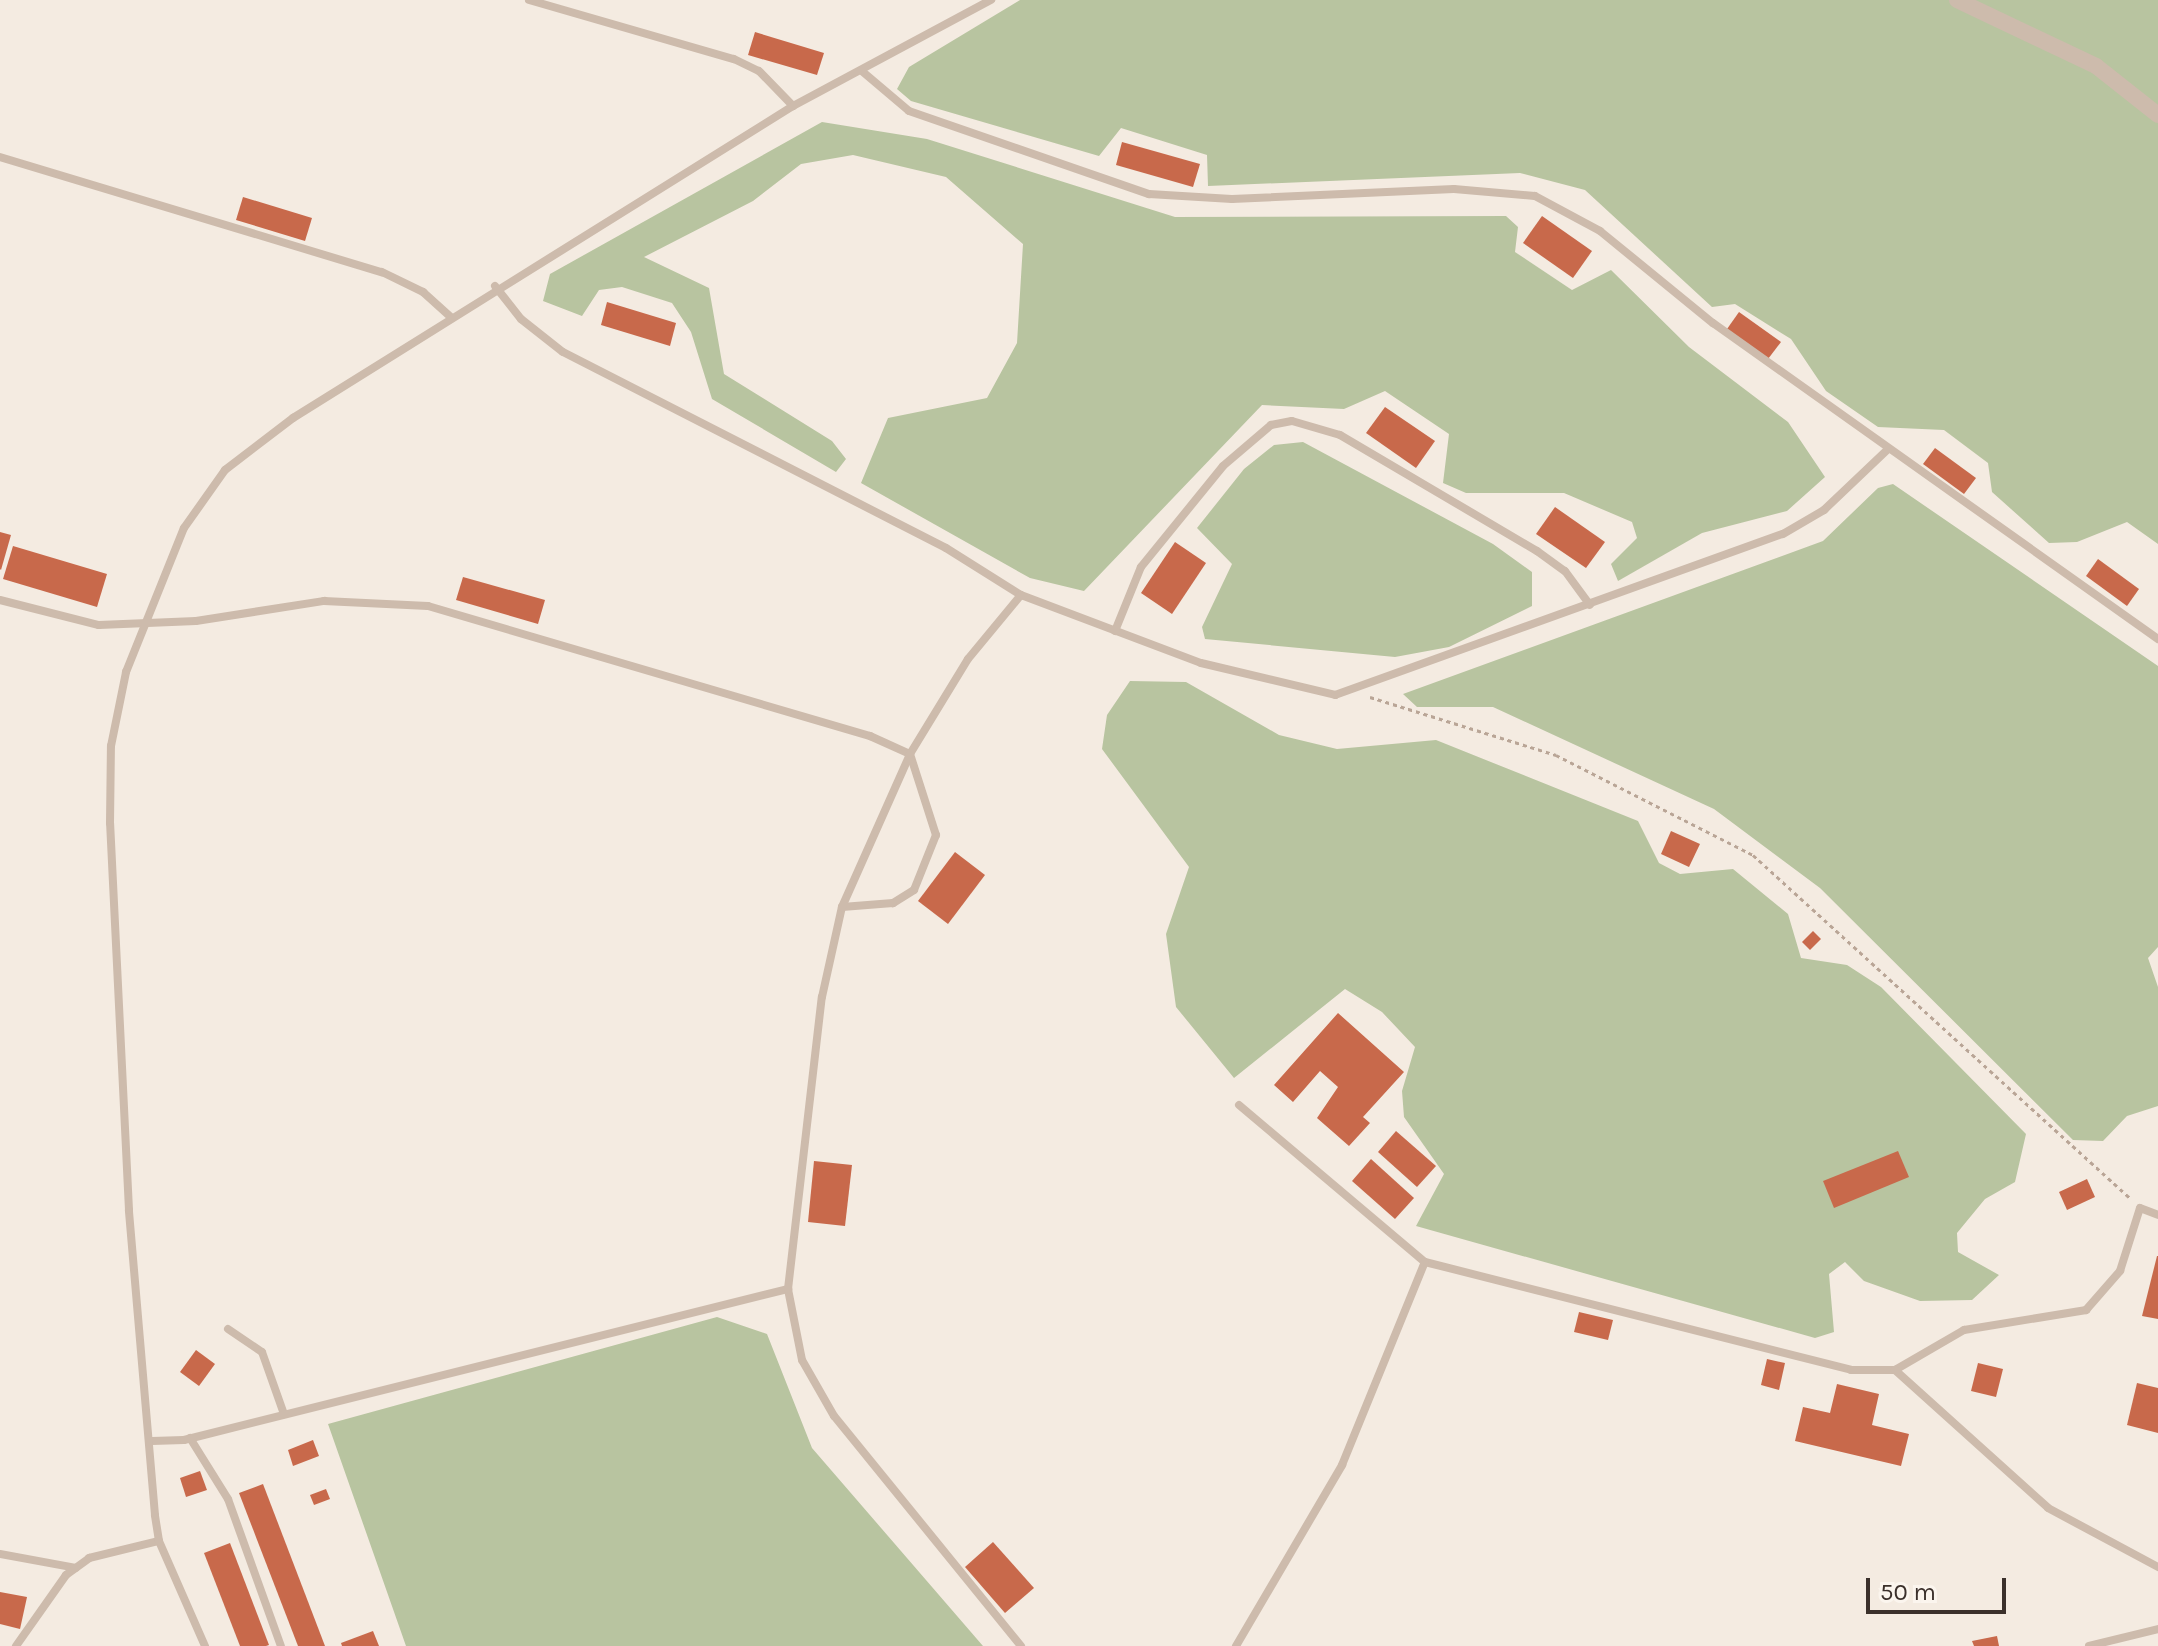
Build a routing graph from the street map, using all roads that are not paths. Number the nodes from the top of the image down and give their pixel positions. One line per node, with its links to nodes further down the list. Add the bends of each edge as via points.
1 (529, 0): 5 (lane, via 734,59 759,71)
2 (991, 0): 4 (lane)
3 (1957, 0): 6 (street, via 2096,66)
4 (863, 72): 5 (lane); 10 (lane, via 909,111 1149,194 1232,199 1454,189 1535,196 1600,231 1713,323)
5 (793, 106): 8 (lane)
6 (2158, 115)
7 (0, 157): 9 (lane, via 382,272 423,292)
8 (495, 286): 9 (lane); 11 (lane, via 521,319 563,352 946,548)
9 (451, 317): 14 (lane, via 225,470 184,528)
10 (1888, 449): 13 (lane, via 1807,523); 16 (lane)
11 (1021, 595): 15 (lane); 17 (lane, via 968,659)
12 (0, 600): 14 (lane, via 99,625)
13 (1590, 605): 15 (lane, via 1335,695 1262,681); 15 (lane, via 1565,571 1537,551 1340,435 1292,421 1271,425 1223,466 1141,567)
14 (141, 624): 17 (lane, via 324,601 428,606); 27 (lane, via 111,746 110,823 129,1210)
15 (1115, 631)
16 (2158, 639)
17 (910, 754): 18 (lane); 18 (lane, via 934,814 932,853 914,890 893,903)
18 (842, 907): 22 (lane, via 822,997)
19 (1239, 1105): 21 (lane)
20 (2158, 1215): 24 (lane, via 2140,1208 2120,1271 2086,1310 1964,1330)
21 (1425, 1262): 24 (lane, via 1851,1370); 37 (lane, via 1342,1465)
22 (788, 1289): 25 (lane); 36 (lane, via 802,1360 834,1416)
23 (228, 1329): 25 (lane, via 262,1352)
24 (1895, 1370): 30 (lane, via 2048,1508)
25 (284, 1414): 26 (lane)
26 (190, 1438): 27 (lane); 35 (lane, via 228,1499)
27 (152, 1441): 28 (lane)
28 (159, 1541): 31 (lane, via 108,1551); 34 (lane)
29 (0, 1554): 31 (lane)
30 (2158, 1567)
31 (76, 1568): 33 (lane)
32 (2158, 1629): 38 (lane)
33 (16, 1646)
34 (205, 1646)
35 (281, 1646)
36 (1021, 1646)
37 (1236, 1646)
38 (2089, 1646)

